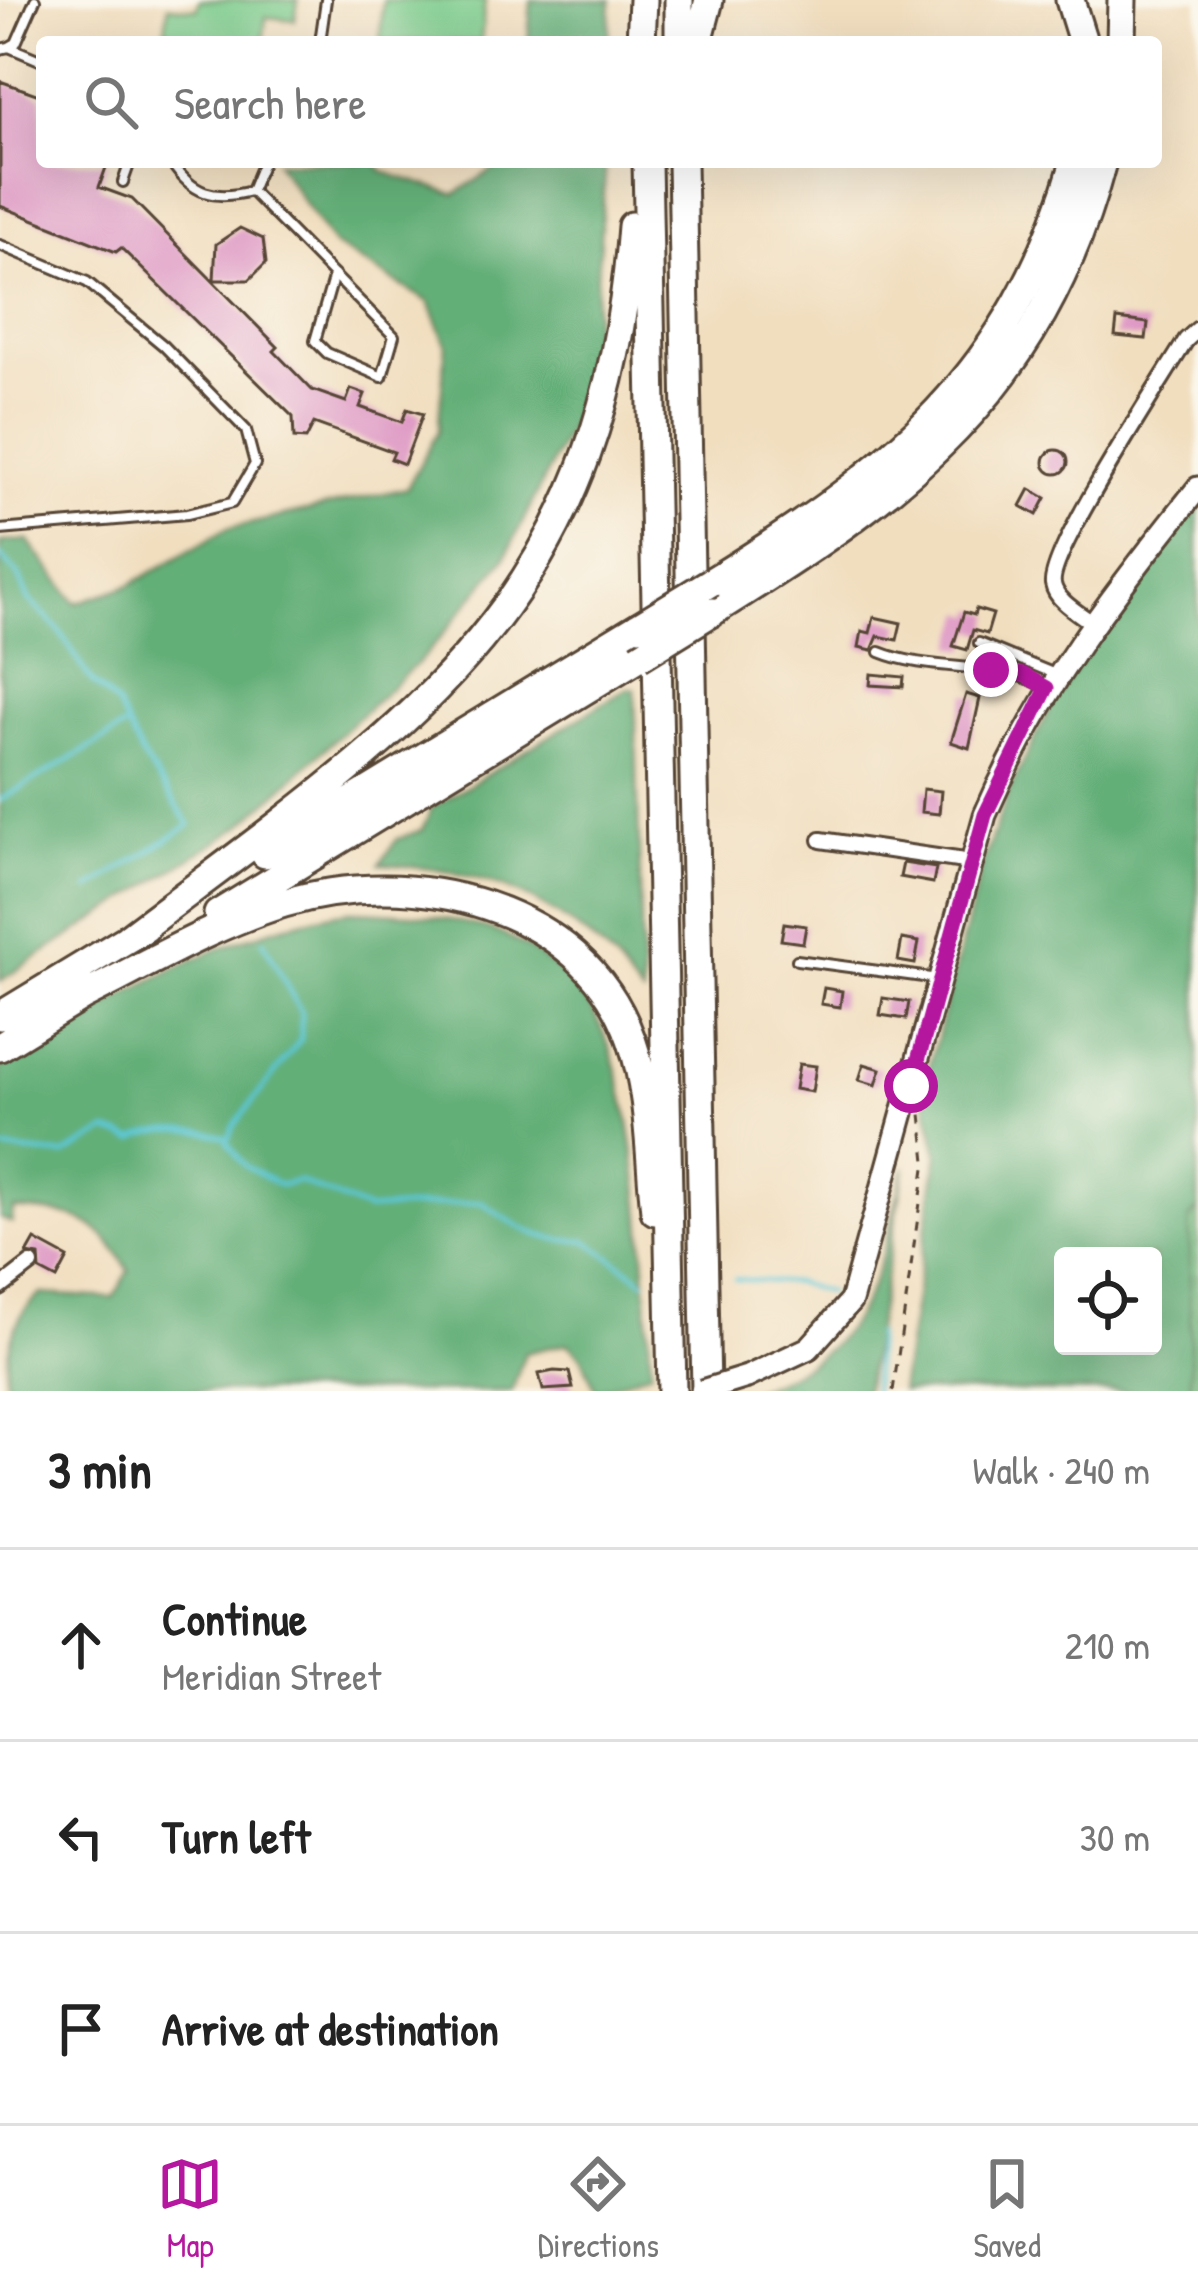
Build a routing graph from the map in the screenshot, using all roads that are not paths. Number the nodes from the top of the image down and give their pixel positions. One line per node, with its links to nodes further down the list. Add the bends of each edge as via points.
1 (35, 0): 14 (lane)
2 (326, 0): 8 (lane)
3 (643, 0): 9 (highway)
4 (679, 0): 10 (highway)
5 (709, 0): 11 (highway)
6 (1070, 0): 12 (highway)
7 (1122, 0): 13 (highway)
8 (321, 36)
9 (643, 36)
10 (680, 36)
11 (700, 36)
12 (1081, 36)
13 (1120, 36)
14 (4, 48): 15 (lane)
15 (36, 59)
16 (128, 168): 24 (lane)
17 (175, 168): 25 (lane, via 188,187 223,198)
18 (261, 168): 25 (lane)
19 (635, 168): 37 (highway, via 626,303 607,400 573,494 526,579 467,659 398,730)
20 (646, 168): 45 (highway)
21 (684, 168): 46 (highway)
22 (1073, 168): 37 (highway, bridge, via 1030,279 949,402 859,487)
23 (1100, 168): 40 (highway, bridge, via 1045,307 966,420 865,514)
24 (123, 182)
25 (251, 191): 27 (lane)
26 (0, 245): 30 (lane, via 87,282 164,346 246,430 255,464 232,503)
27 (334, 275): 27 (lane, via 394,336 382,377 315,341)
28 (1198, 329): 31 (street, via 1055,566 1060,598)
29 (1198, 488): 31 (street)
30 (0, 530)
31 (1091, 622): 34 (street)
32 (979, 643): 34 (lane)
33 (880, 652): 34 (lane, via 909,664)
34 (1051, 681): 36 (street, via 1018,738)
35 (821, 840): 36 (street)
36 (971, 862): 39 (street)
37 (129, 937): 41 (highway)
38 (797, 960): 39 (lane)
39 (940, 979): 46 (street, bridge, via 851,1301 809,1348)
40 (77, 1000): 42 (highway); 45 (highway, via 246,917 334,892 458,897 539,929 604,989 637,1057)
41 (0, 1016)
42 (0, 1047)
43 (31, 1264): 44 (street)
44 (0, 1288)
45 (672, 1385)
46 (704, 1391)

